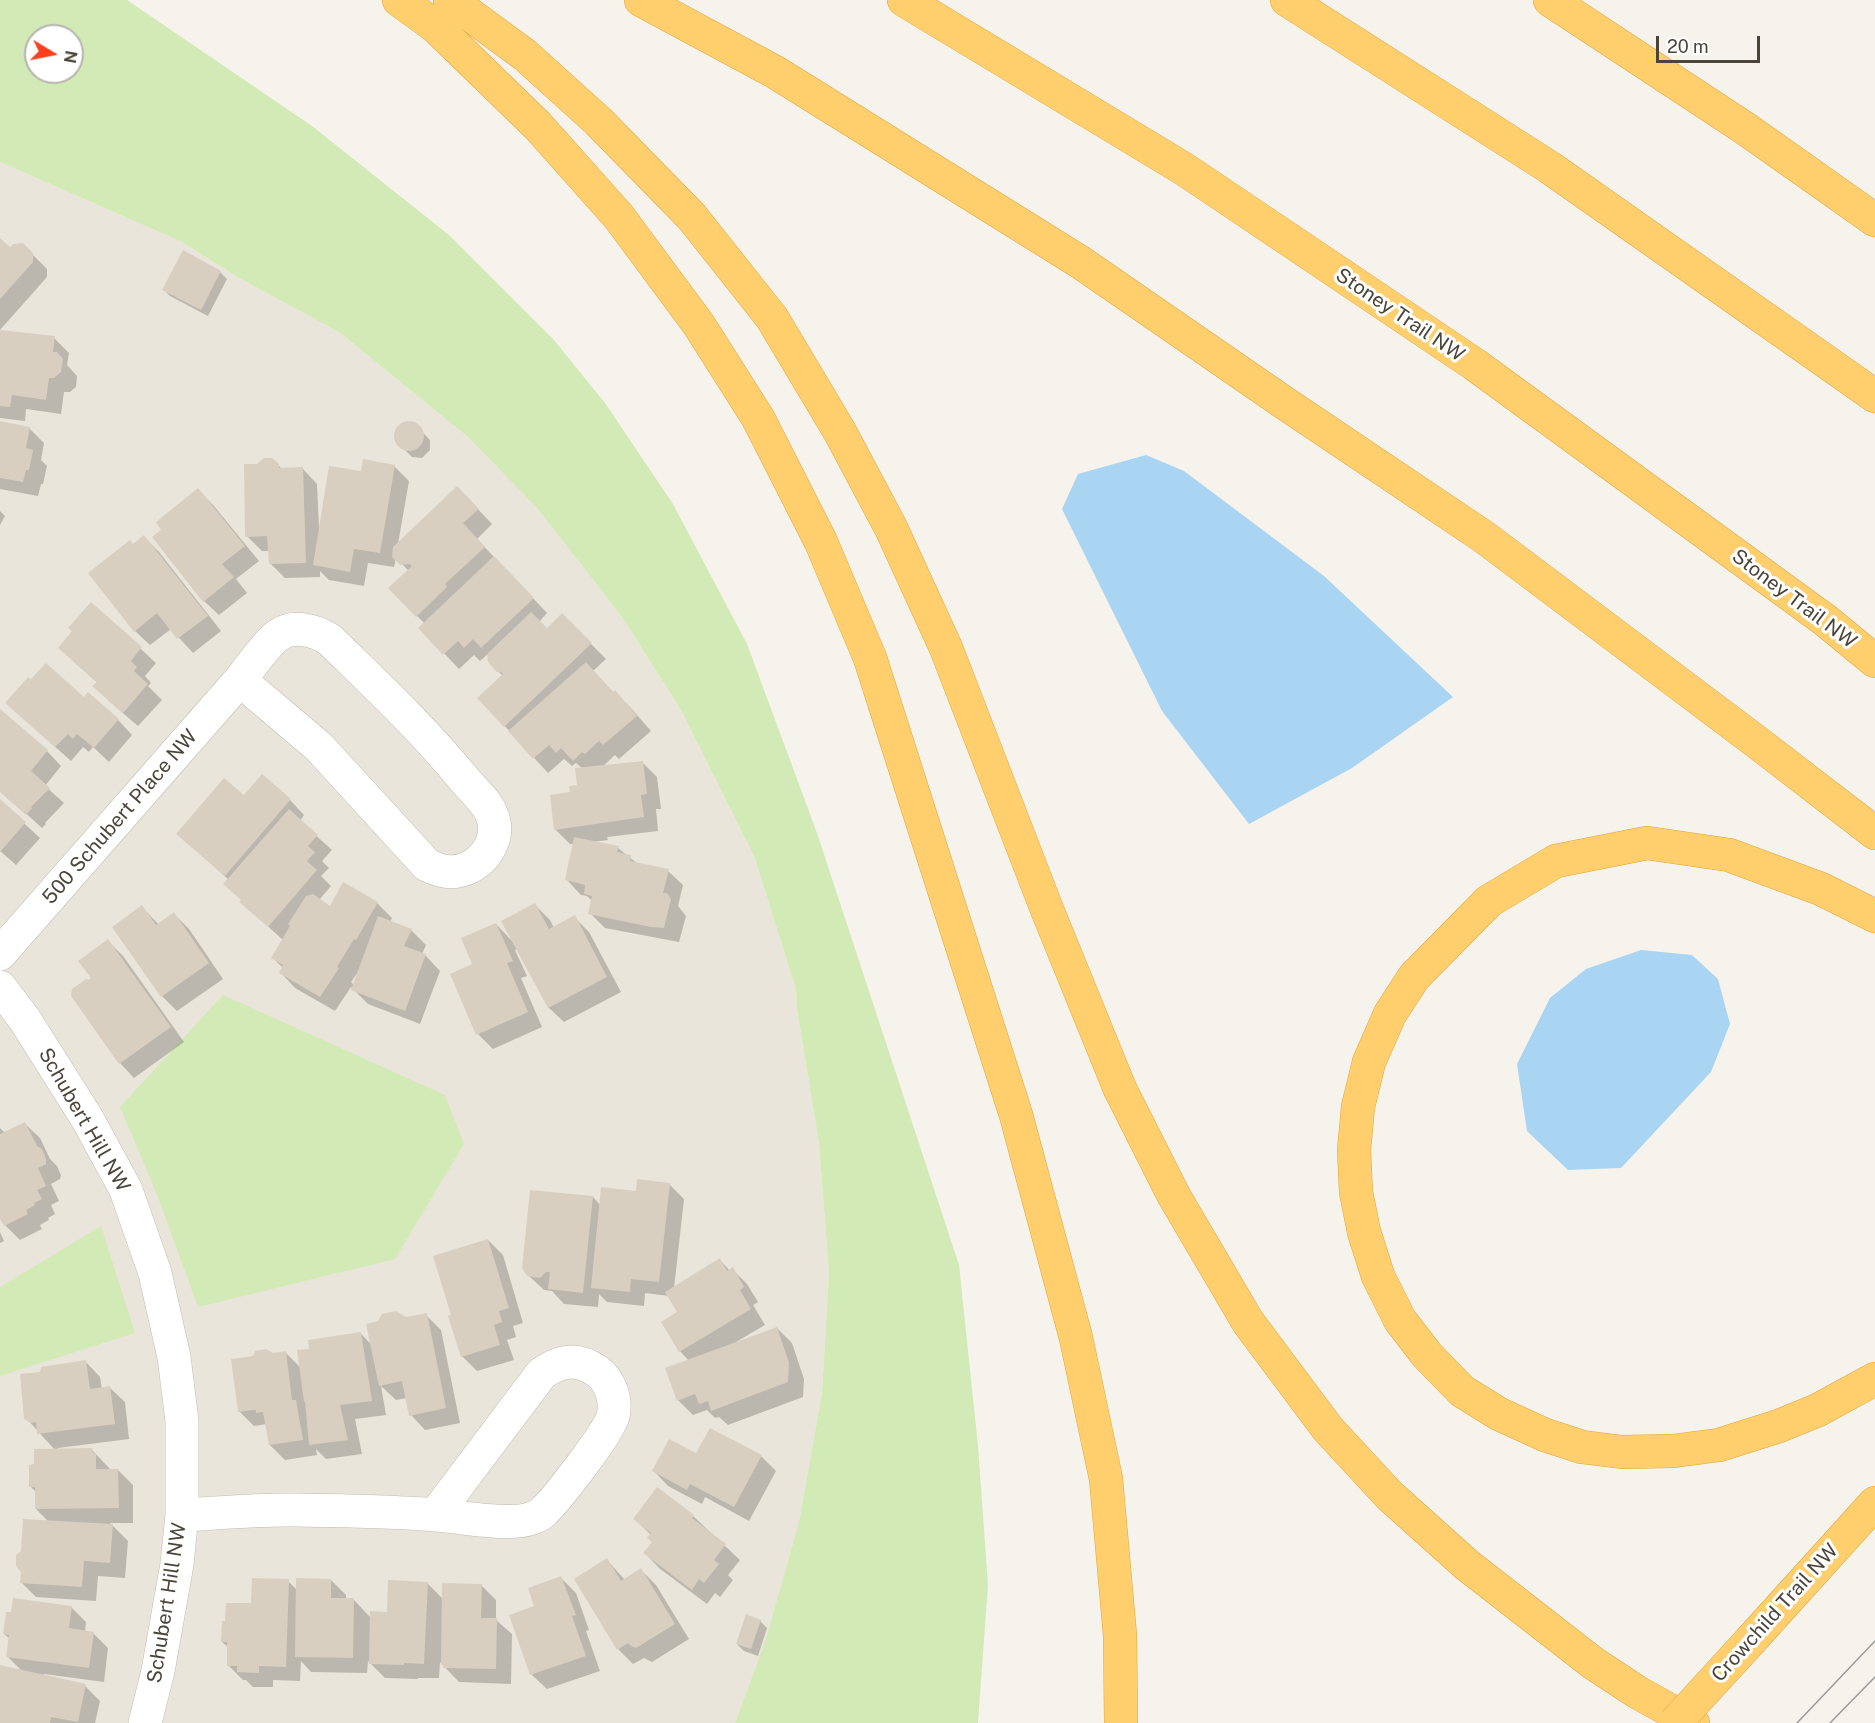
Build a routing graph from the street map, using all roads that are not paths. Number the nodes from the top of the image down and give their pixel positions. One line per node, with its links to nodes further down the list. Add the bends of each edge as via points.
1 (399, 0): 21 (highway, via 435,26 538,126 619,218 699,325 758,417 821,542 870,658 1016,1115 1076,1338 1106,1479 1120,1635)
2 (450, 0): 23 (highway, via 525,55 598,121 692,217 772,318 891,528 946,648 1120,1089 1174,1196 1248,1322 1328,1429 1389,1495 1467,1564 1593,1663)
3 (641, 0): 11 (highway, via 775,72 1080,262 1484,537)
4 (904, 0): 9 (highway, Stoney Trail NW, via 1184,169 1474,364 1825,620)
5 (1287, 0): 8 (highway, via 1549,167)
6 (1550, 0): 7 (highway, via 1746,129)
7 (1875, 220)
8 (1875, 396)
9 (1875, 661)
10 (240, 680): 10 (street, 500 Schubert Place NW, via 319,747 427,865 451,872 465,870 488,853 495,826 491,812 439,749 330,640 304,629 276,636); 13 (street, 500 Schubert Place NW)
11 (1875, 834)
12 (1875, 916): 16 (highway, via 1821,889 1729,855 1647,843 1556,861 1489,901 1414,977 1390,1014 1369,1062 1358,1107 1354,1150 1356,1192 1364,1232 1378,1276 1400,1320 1462,1391 1545,1435 1582,1447 1622,1452 1719,1445 1818,1410)
13 (0, 954)
14 (0, 987): 15 (street, Schubert Hill NW)
15 (13, 1027): 18 (street, Schubert Hill NW, via 88,1120 126,1190 155,1273 174,1357 182,1421)
16 (1875, 1379)
17 (1875, 1503): 22 (highway, Crowchild Trail NW, bridge)
18 (182, 1515): 19 (street, via 293,1510); 20 (street, Schubert Hill NW, via 158,1671)
19 (435, 1515): 19 (street, via 512,1522 530,1520 543,1512 608,1428 614,1400 601,1374 590,1366 565,1362 542,1373)
20 (145, 1723)
21 (1122, 1723)
22 (1675, 1723)
23 (1693, 1723)

